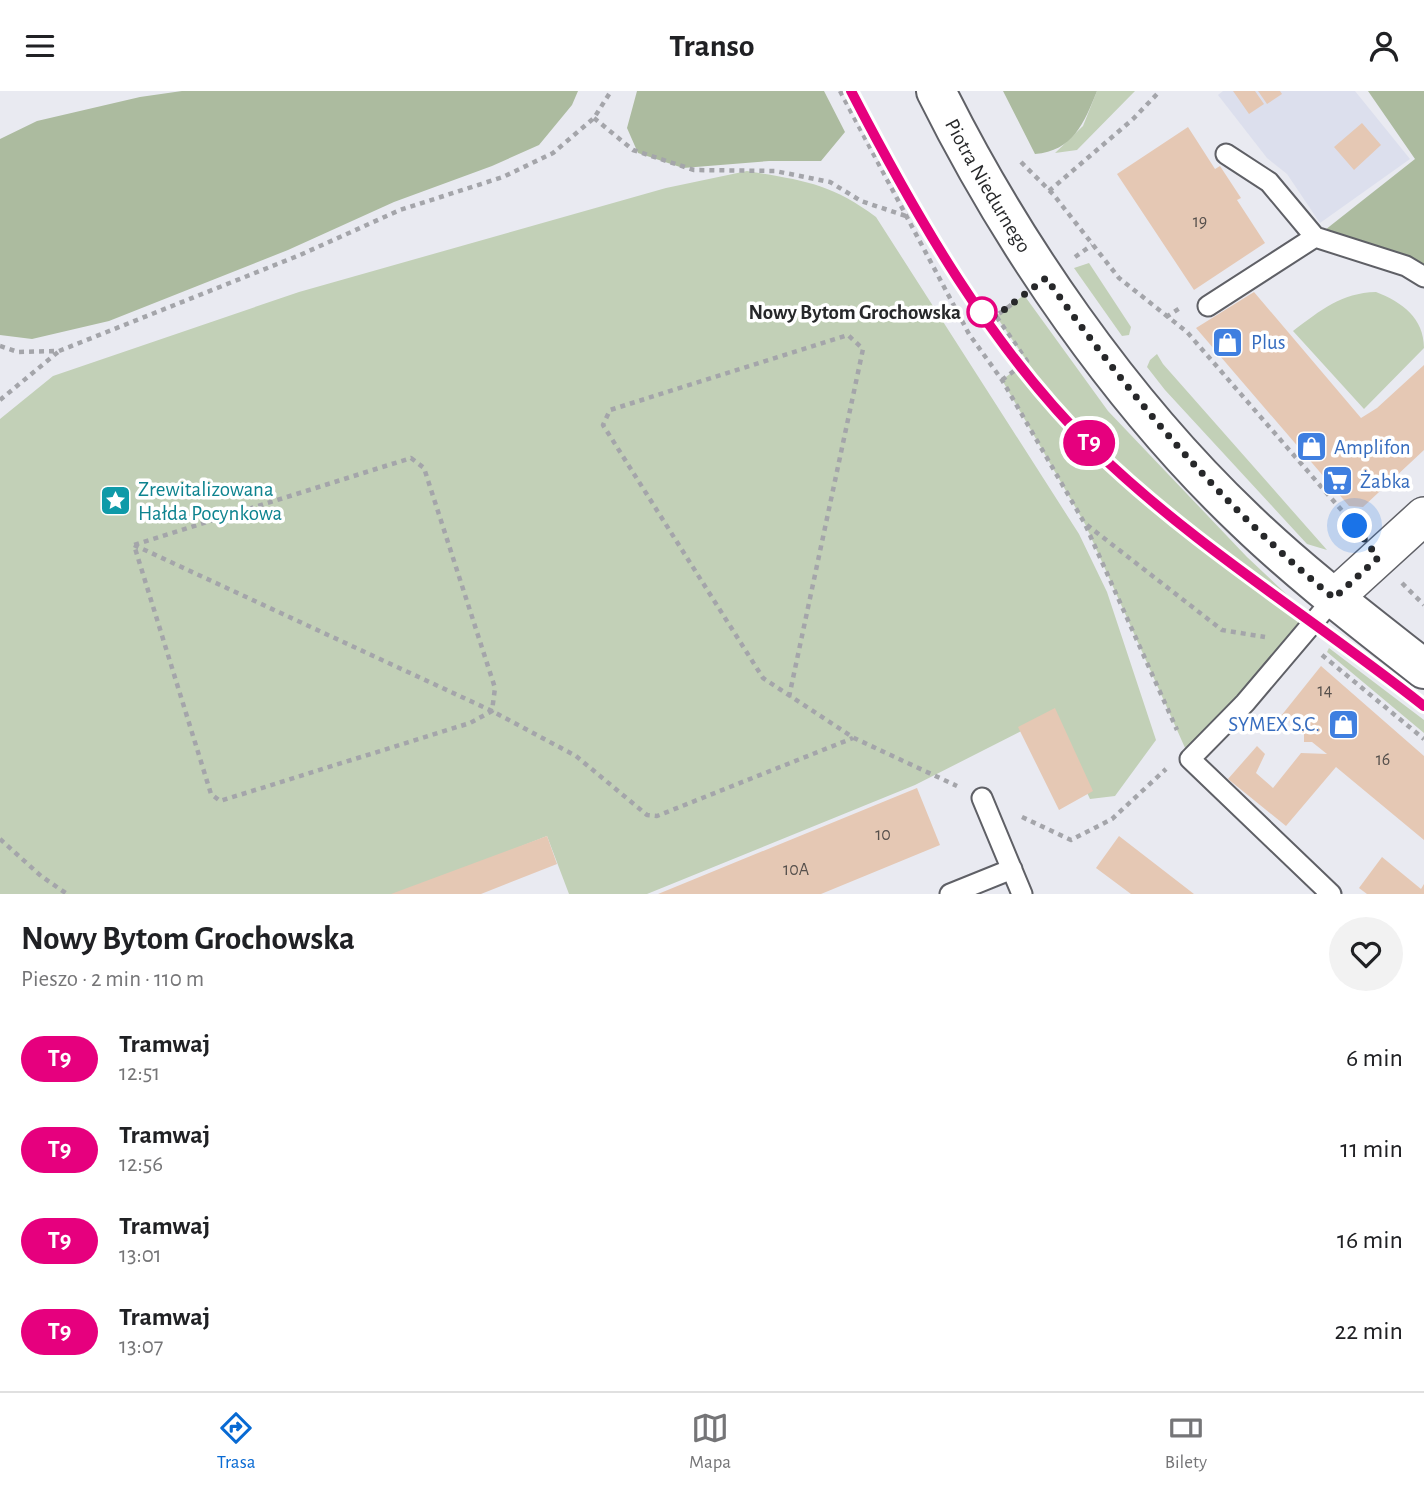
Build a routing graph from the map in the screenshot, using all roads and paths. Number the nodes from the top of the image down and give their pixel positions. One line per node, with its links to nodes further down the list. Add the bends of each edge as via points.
1 (611, 91): 5 (path)
2 (840, 91): 9 (path)
3 (936, 91): 12 (street, Piotra Niedurnego, via 962,143)
4 (1160, 91): 8 (path)
5 (594, 118): 9 (path, via 633,150 694,170 775,170 830,182 861,201); 15 (path, via 552,153 503,177 400,210)
6 (1226, 154): 10 (lane, via 1269,182)
7 (1016, 158): 8 (path)
8 (1049, 191): 21 (path, via 1119,278 1187,332 1344,510)
9 (907, 216): 16 (path, via 969,334)
10 (1315, 237): 11 (lane, via 1406,266); 13 (lane)
11 (1424, 277)
12 (1046, 278): 16 (path, via 996,316 1027,361); 22 (street, Piotra Niedurnego, via 1112,370 1195,468 1242,518)
13 (1208, 306)
14 (0, 346): 15 (path, via 18,352)
15 (59, 351): 17 (path)
16 (1002, 380): 19 (path)
17 (0, 400)
18 (1424, 516): 21 (street)
19 (1085, 524): 24 (path, via 1222,630); 31 (path)
20 (134, 545): 28 (path); 28 (path, via 211,794 220,801 470,723); 28 (path, via 411,458 424,468 495,688)
21 (1378, 558): 22 (street); 23 (path)
22 (1334, 598): 24 (lane); 26 (street, Piotra Niedurnego)
23 (1424, 605)
24 (1297, 642): 31 (lane)
25 (1327, 658): 30 (path)
26 (1424, 669)
27 (789, 697): 27 (path, via 863,349 848,335 610,410 603,425 763,678); 29 (path)
28 (492, 711): 29 (path, via 576,756 647,815 657,817)
29 (854, 738): 33 (path)
30 (1424, 739)
31 (1190, 759): 39 (lane)
32 (1162, 771): 33 (path, via 1112,820 1070,840)
33 (982, 798): 35 (lane)
34 (0, 839): 36 (path)
35 (1012, 869): 37 (lane); 38 (lane)
36 (67, 894)
37 (950, 894)
38 (1022, 894)
39 (1331, 894)

